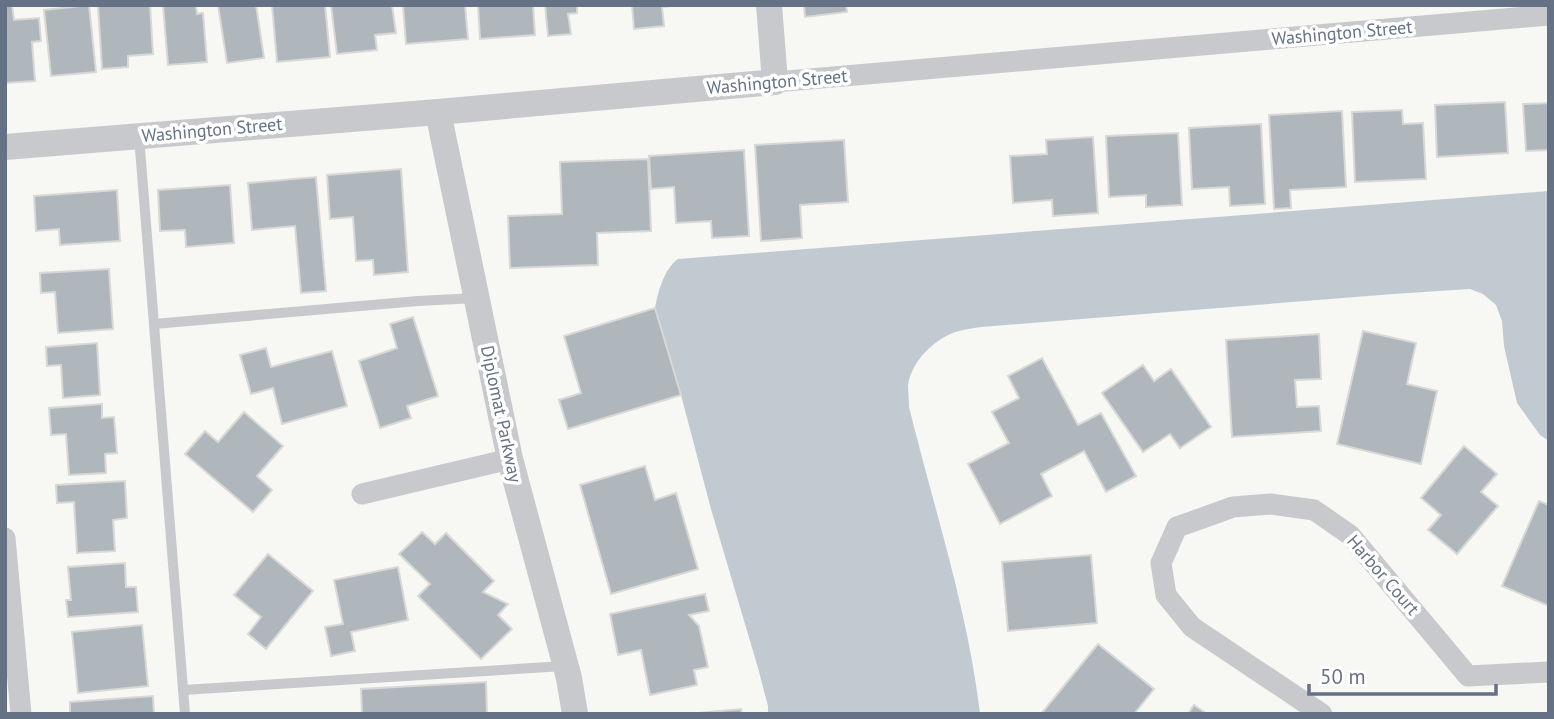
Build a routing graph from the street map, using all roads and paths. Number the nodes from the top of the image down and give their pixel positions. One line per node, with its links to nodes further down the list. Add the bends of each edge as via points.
1 (769, 5): 3 (street)
2 (1549, 15): 3 (street, Washington Street)
3 (775, 82): 4 (street, Washington Street)
4 (438, 112): 5 (street, Washington Street); 7 (street, Diplomat Parkway)
5 (139, 136): 6 (street, Washington Street); 8 (lane)
6 (5, 147)
7 (476, 298): 8 (lane); 9 (street, Diplomat Parkway)
8 (154, 324): 14 (lane)
9 (510, 459): 10 (street); 12 (street, Diplomat Parkway)
10 (362, 494)
11 (6, 547): 15 (street)
12 (565, 666): 14 (lane); 17 (street, Diplomat Parkway)
13 (1549, 672): 18 (street, Harbor Court, via 1468,676 1350,535 1314,510 1270,504 1233,507 1177,527 1161,563 1166,595 1192,627)
14 (183, 690): 16 (lane)
15 (21, 714)
16 (184, 714)
17 (575, 714)
18 (1322, 714)

